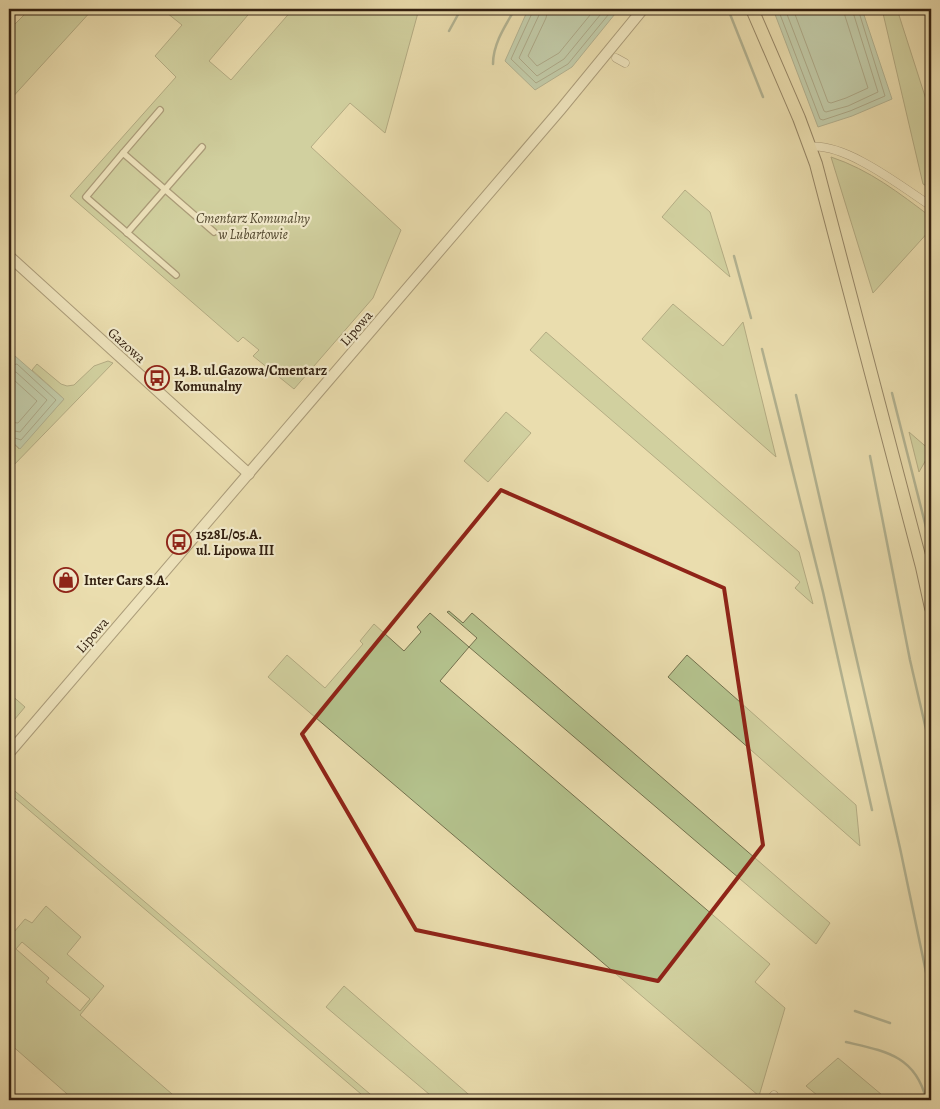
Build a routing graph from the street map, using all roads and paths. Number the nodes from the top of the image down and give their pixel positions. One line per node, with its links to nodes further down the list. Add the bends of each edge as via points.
1 (643, 9): 15 (street, Lipowa)
2 (752, 9): 7 (highway)
3 (616, 58): 4 (street)
4 (625, 63)
5 (160, 110): 8 (street)
6 (202, 147): 9 (street)
7 (809, 147): 10 (street, via 825,147 865,163); 16 (highway, via 819,174)
8 (123, 153): 9 (street); 12 (street, via 86,197)
9 (164, 190): 11 (street); 12 (street)
10 (931, 206)
11 (214, 232)
12 (127, 233): 14 (street)
13 (9, 256): 15 (street, Gazowa)
14 (176, 276)
15 (249, 474): 17 (street, Lipowa)
16 (931, 608)
17 (9, 753)

